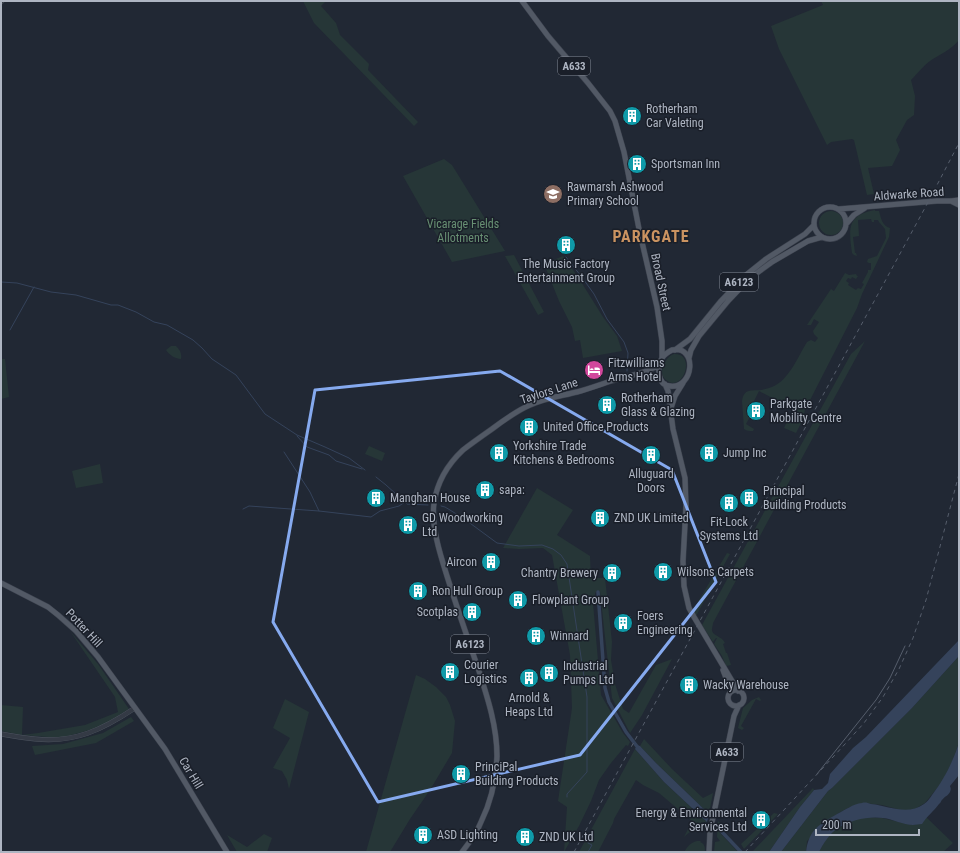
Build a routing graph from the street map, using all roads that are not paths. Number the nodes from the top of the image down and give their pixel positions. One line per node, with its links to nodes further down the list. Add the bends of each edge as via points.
1 (522, 1): 10 (main road, Broad Street / A633, via 610,111 615,121 624,152)
2 (959, 200): 3 (main road, Aldwarke Road)
3 (951, 201): 4 (main road, Aldwarke Road); 5 (main road, Aldwarke Road)
4 (959, 205)
5 (868, 207): 6 (main road, Aldwarke Road); 7 (main road, Aldwarke Road, via 854,215)
6 (839, 209): 7 (main road); 8 (main road, via 822,209 815,217)
7 (847, 223): 9 (main road, via 844,232 838,238)
8 (814, 225): 9 (main road); 11 (main road, A6123, via 746,275 690,339)
9 (822, 237): 13 (main road, A6123, via 808,241 750,278 699,336)
10 (662, 341): 11 (main road); 12 (main road, Broad Street / A633)
11 (674, 350): 12 (main road); 13 (main road, via 684,352)
12 (662, 358): 14 (main road, A633)
13 (689, 358): 17 (main road, via 689,374)
14 (660, 365): 15 (main road, Taylors Lane / A6123); 16 (main road, A633)
15 (639, 374): 16 (main road, Taylors Lane / A6123); 30 (main road, Taylors Lane / A6123, via 528,405 462,452 453,461 437,489 434,517 438,546 492,712 496,741 496,771 490,799 481,823)
16 (660, 379): 18 (main road)
17 (685, 381): 18 (main road, via 675,386); 19 (main road, via 675,396)
18 (665, 384): 19 (main road, A633)
19 (670, 411): 21 (main road, A633, via 685,478 686,506 682,557 684,586 691,612)
20 (1, 583): 26 (main road, Potter Hill, via 48,607 72,627 98,657)
21 (716, 652): 22 (main road, A633); 23 (main road, A633)
22 (738, 691): 23 (main road); 25 (main road, A633, via 742,693 743,698)
23 (731, 692): 24 (main road, A633, via 728,698)
24 (732, 704): 25 (main road); 27 (main road, A633)
25 (739, 705): 27 (main road, A633)
26 (135, 708): 28 (street, via 102,728 70,738 44,740); 29 (main road, Car Hill, via 165,749)
27 (734, 716): 31 (main road, A633, via 714,813)
28 (1, 734)
29 (227, 852)
30 (462, 852)
31 (710, 852)

